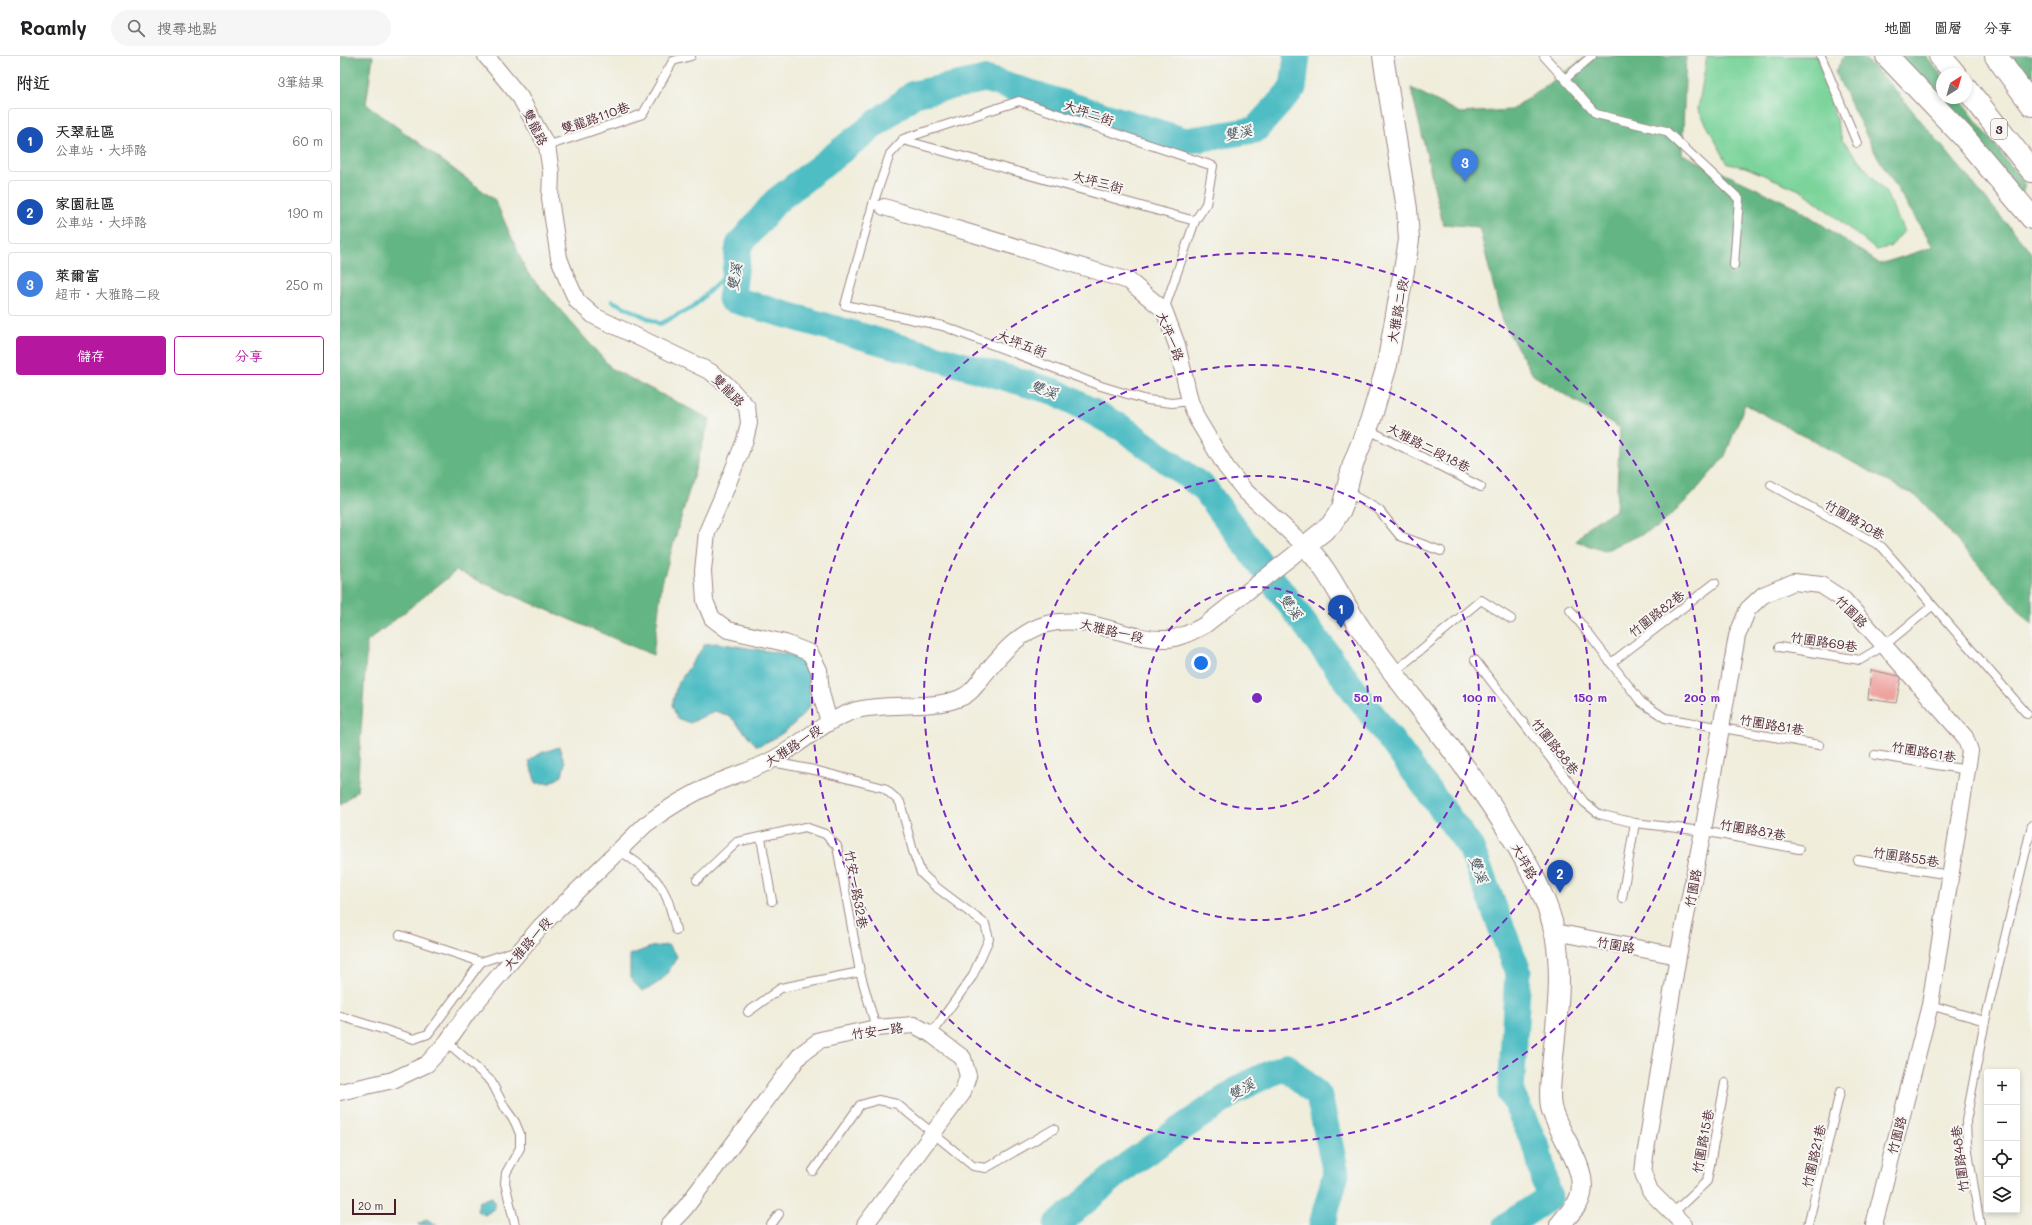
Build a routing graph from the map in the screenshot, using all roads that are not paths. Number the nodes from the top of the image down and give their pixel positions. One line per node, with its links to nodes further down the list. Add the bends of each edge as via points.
1 (486, 56): 16 (street, 雙龍路, via 520,97)
2 (691, 56): 16 (lane, 雙龍路110巷, via 673,60 643,114)
3 (1384, 56): 24 (street, 大雅路二段, via 1403,179 1409,240 1387,365)
4 (1544, 56): 11 (lane)
5 (1592, 56): 11 (lane)
6 (1821, 56): 15 (lane)
7 (1886, 56): 19 (highway, via 1963,136)
8 (1940, 56): 10 (highway)
9 (1996, 56): 13 (highway)
10 (1950, 68)
11 (1565, 79): 21 (lane, via 1596,114 1666,131 1739,199)
12 (1972, 96): 17 (highway, 3)
13 (2032, 105)
14 (902, 140): 18 (lane, via 890,154); 20 (lane, 大坪三街); 20 (lane, 大坪二街, via 1019,101 1213,166 1206,204)
15 (1857, 143)
16 (547, 146): 40 (street, 雙龍路, via 551,172 550,199 559,258 577,301 594,316 711,372 747,407 749,423 744,440 707,532 703,571 705,601 712,618 728,630 785,642 810,653 819,670 821,693)
17 (2032, 171)
18 (878, 206): 22 (street, 大坪一路, via 1130,281); 23 (lane, 大坪五街, via 845,305 943,326 1101,386 1147,400 1172,403)
19 (2032, 218)
20 (1195, 220): 22 (lane)
21 (1734, 265)
22 (1164, 310): 23 (street, 大坪一路, via 1177,345)
23 (1190, 401): 29 (street, 大坪一路, via 1206,436 1226,467)
24 (1367, 429): 26 (lane, 大雅路二段18巷); 27 (street, 大雅路二段, via 1353,464)
25 (1771, 485): 31 (lane, 竹圍路70巷, via 1882,547)
26 (1481, 487)
27 (1346, 492): 28 (lane, via 1379,510 1400,536); 29 (street, 大雅路二段, via 1342,508 1332,525)
28 (1441, 551)
29 (1298, 552): 38 (street, 大坪路, via 1319,559 1360,627); 40 (street, 大雅路一段, via 1205,625 1187,634 1168,639 1149,639 1083,622 1046,624 1027,632 1011,645 974,688 960,698 858,710)
30 (1715, 583): 37 (lane, 竹圍路82巷)
31 (1932, 606): 34 (lane); 39 (lane, 竹圍路70巷)
32 (1570, 610): 37 (lane)
33 (1511, 619): 38 (lane, via 1481,600)
34 (1885, 645): 35 (lane, 竹圍路69巷, via 1860,660); 41 (street, 竹園路, via 1844,600 1821,585 1794,582 1763,595 1748,608 1737,636); 45 (street, 竹園路, via 1965,737 1970,751)
35 (1779, 647)
36 (1475, 660): 46 (lane, 竹圍路88巷, via 1584,802 1599,814)
37 (1611, 663): 41 (lane, via 1641,702 1665,718)
38 (1393, 672): 58 (street, 大坪路, via 1475,779 1504,824 1543,894)
39 (2027, 714)
40 (829, 722): 44 (street, 大雅路一段)
41 (1721, 728): 42 (lane, 竹圍路81巷); 48 (street, 竹園路)
42 (1819, 745)
43 (1875, 755): 45 (lane, 竹圍路61巷)
44 (769, 762): 51 (street, 大雅路一段, via 718,782 659,814); 69 (lane, via 814,770 884,788 900,802 921,873 936,888 985,924 989,939 972,977)
45 (1968, 770): 53 (street, 竹園路)
46 (1636, 823): 48 (lane, 竹圍路88巷); 55 (lane)
47 (2032, 825): 67 (lane, 竹圍路48巷)
48 (1703, 832): 50 (lane, 竹圍路87巷); 61 (street, 竹園路)
49 (761, 838): 54 (lane, 竹安一路32巷, via 737,842); 56 (lane); 63 (lane, 竹安一路32巷, via 805,827 825,834 837,846)
50 (1799, 849)
51 (620, 850): 57 (lane, via 642,866 659,884); 60 (street, 大雅路一段, via 541,926)
52 (1858, 860): 53 (lane, 竹圍路55巷)
53 (1950, 875): 64 (street, 竹園路)
54 (697, 880)
55 (1622, 898)
56 (772, 901)
57 (676, 930)
58 (1555, 932): 61 (street, 竹圍路); 83 (street, 大坪路, via 1560,966 1551,1106 1574,1155 1582,1185 1578,1203)
59 (400, 935): 62 (lane)
60 (522, 949): 62 (lane); 70 (street, 大雅路一段, via 468,1012)
61 (1678, 956): 77 (street, 竹園路, via 1643,1173 1650,1191)
62 (481, 962): 66 (lane, via 428,1034 414,1039)
63 (860, 972): 65 (lane, via 781,988); 68 (lane, 竹安一路32巷)
64 (1930, 1005): 67 (lane); 86 (street, 竹園路)
65 (748, 1012)
66 (340, 1016)
67 (1985, 1021): 87 (lane, 竹圍路48巷, via 1966,1121 1967,1145)
68 (876, 1028): 69 (street, 竹安一路, via 914,1025); 80 (street, 竹安一路, via 820,1040 801,1054 685,1208)
69 (930, 1034): 75 (street, 竹安一路, via 962,1058 968,1076 962,1094)
70 (447, 1042): 72 (street, 大雅路一段, via 427,1064 393,1080); 79 (lane, via 491,1081 505,1108 516,1122 520,1134 520,1148 506,1173 504,1182)
71 (1725, 1083): 77 (lane, 竹圍路15巷, via 1707,1181)
72 (340, 1092)
73 (1840, 1092): 85 (lane, 竹圍路21巷)
74 (1054, 1129): 75 (lane, via 986,1168 973,1166)
75 (933, 1135): 76 (lane, via 897,1104 878,1100 860,1105); 82 (street, 竹安一路)
76 (813, 1171)
77 (1673, 1213): 84 (street, 竹園路)
78 (779, 1214): 81 (lane)
79 (515, 1225)
80 (669, 1225)
81 (771, 1225)
82 (865, 1225)
83 (1560, 1225)
84 (1684, 1225)
85 (1808, 1225)
86 (1874, 1225)
87 (1980, 1225)

